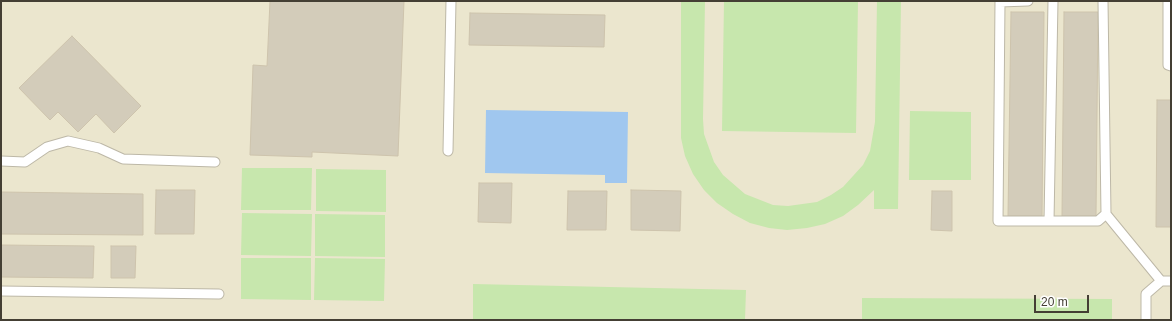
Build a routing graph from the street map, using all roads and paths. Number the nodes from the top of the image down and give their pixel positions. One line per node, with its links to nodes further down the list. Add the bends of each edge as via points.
1 (451, 1): 7 (lane)
2 (1028, 1): 11 (lane, via 1000,2 998,221)
3 (1052, 1): 11 (lane)
4 (1103, 1): 10 (lane)
5 (1168, 1): 6 (lane, via 1168,65)
6 (1171, 66)
7 (448, 151)
8 (1, 161): 9 (lane, via 25,162 47,146 68,141 99,148 123,159)
9 (215, 162)
10 (1106, 214): 11 (lane, via 1098,220); 12 (lane)
11 (1049, 221)
12 (1161, 281): 13 (lane); 16 (lane, via 1146,294)
13 (1171, 281)
14 (1, 291): 15 (lane)
15 (218, 294)
16 (1146, 320)

